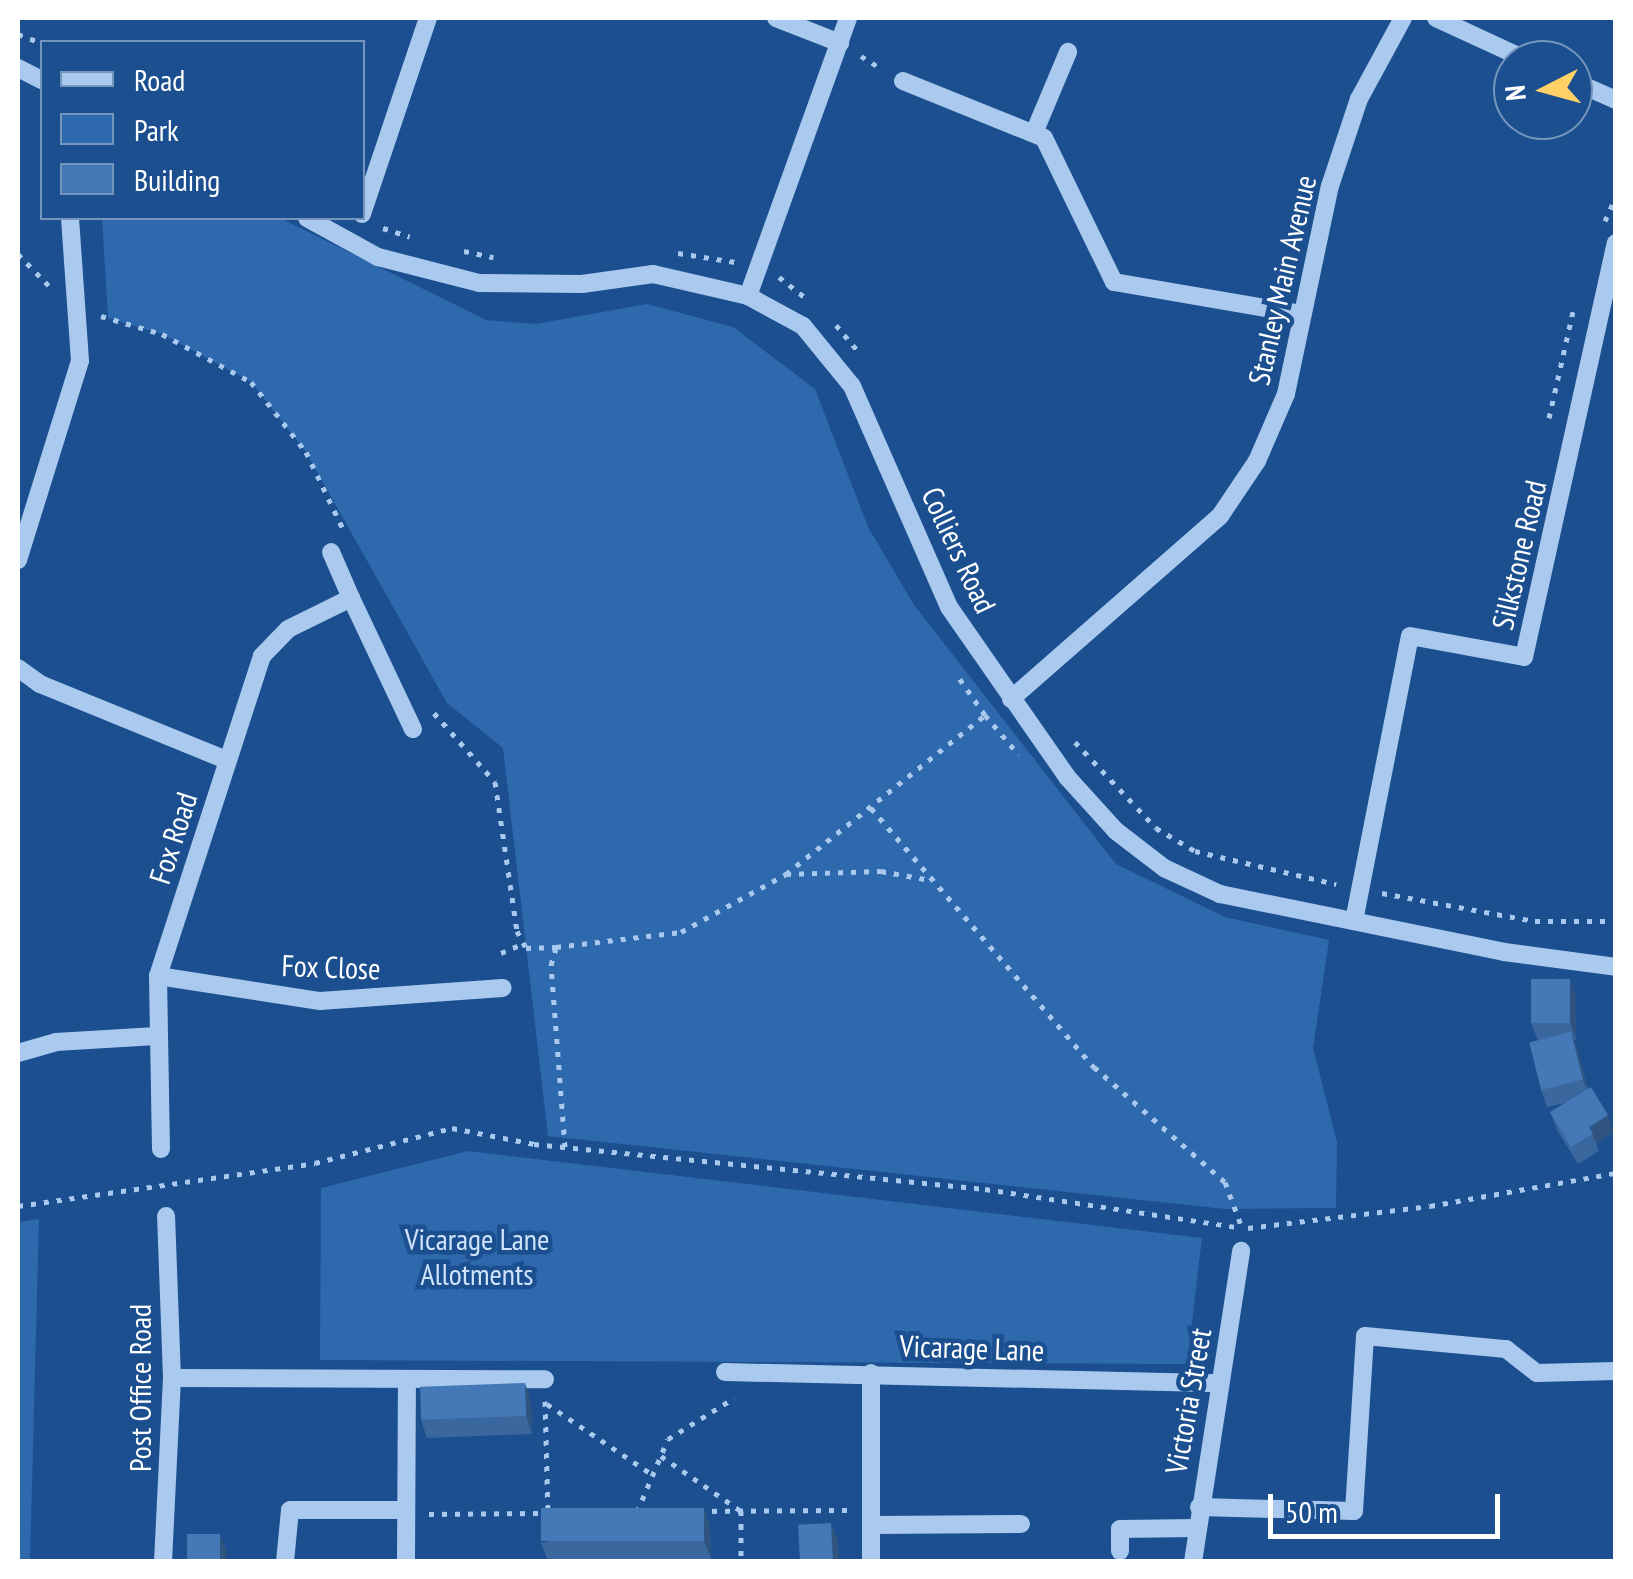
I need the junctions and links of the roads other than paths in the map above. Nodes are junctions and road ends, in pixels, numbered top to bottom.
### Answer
1 (428, 18) edge
2 (776, 18) edge
3 (848, 18) edge
4 (1403, 18) edge
5 (1436, 18) edge
6 (1472, 24) edge
7 (1496, 40) edge
8 (840, 43) junction
9 (1068, 52) dead end
10 (902, 81) dead end
11 (1593, 90) edge
12 (1616, 100) edge
13 (1034, 133) junction
14 (365, 207) edge
15 (70, 220) edge
16 (311, 220) edge
17 (360, 220) edge
18 (352, 242) junction
19 (1616, 243) edge
20 (748, 296) junction
21 (1302, 314) junction
22 (330, 552) dead end
23 (18, 560) edge
24 (351, 598) junction
25 (18, 668) edge
26 (1010, 699) junction
27 (412, 730) dead end
28 (226, 760) junction
29 (1354, 921) junction
30 (1616, 967) edge
31 (158, 976) junction
32 (503, 988) dead end
33 (156, 1036) junction
34 (18, 1054) edge
35 (161, 1148) road end
36 (166, 1216) road end
37 (1242, 1251) dead end
38 (1616, 1370) edge
39 (726, 1372) dead end
40 (871, 1373) junction
41 (172, 1378) junction
42 (406, 1379) junction
43 (544, 1379) road end
44 (1218, 1383) junction
45 (1199, 1507) junction
46 (406, 1512) junction
47 (871, 1517) junction
48 (1021, 1524) dead end
49 (1196, 1528) junction
50 (1120, 1551) dead end
51 (164, 1562) edge
52 (286, 1562) edge
53 (406, 1562) edge
54 (872, 1562) edge
55 (1193, 1562) edge

1 - 14 street
2 - 8 street
3 - 8 street
4 - 21 street, Stanley Main Avenue
5 - 6 street
6 - 7 street
8 - 20 street
9 - 13 street
10 - 13 street
11 - 12 street
13 - 21 street
15 - 23 street
16 - 18 street, Colliers Road
17 - 18 street
18 - 20 street, Colliers Road
19 - 29 street, Silkstone Road
20 - 26 street, Colliers Road
21 - 26 street, Stanley Main Avenue
22 - 24 street
24 - 27 street
24 - 28 street, Fox Road
25 - 28 street
26 - 29 street, Colliers Road
28 - 31 street, Fox Road
29 - 30 street, Colliers Road
31 - 32 street, Fox Close
31 - 33 street, Fox Road
33 - 34 street
33 - 35 street, Fox Road
36 - 41 street, Post Office Road
37 - 44 street, Victoria Street
38 - 45 street
39 - 40 street, Vicarage Lane
40 - 44 street, Vicarage Lane
40 - 47 street
41 - 42 street
41 - 51 street, Post Office Road
42 - 43 street
42 - 46 street
44 - 45 street, Victoria Street
45 - 49 street, Victoria Street
46 - 52 street
46 - 53 street
47 - 48 street
47 - 54 street
49 - 50 street
49 - 55 street, Victoria Street

